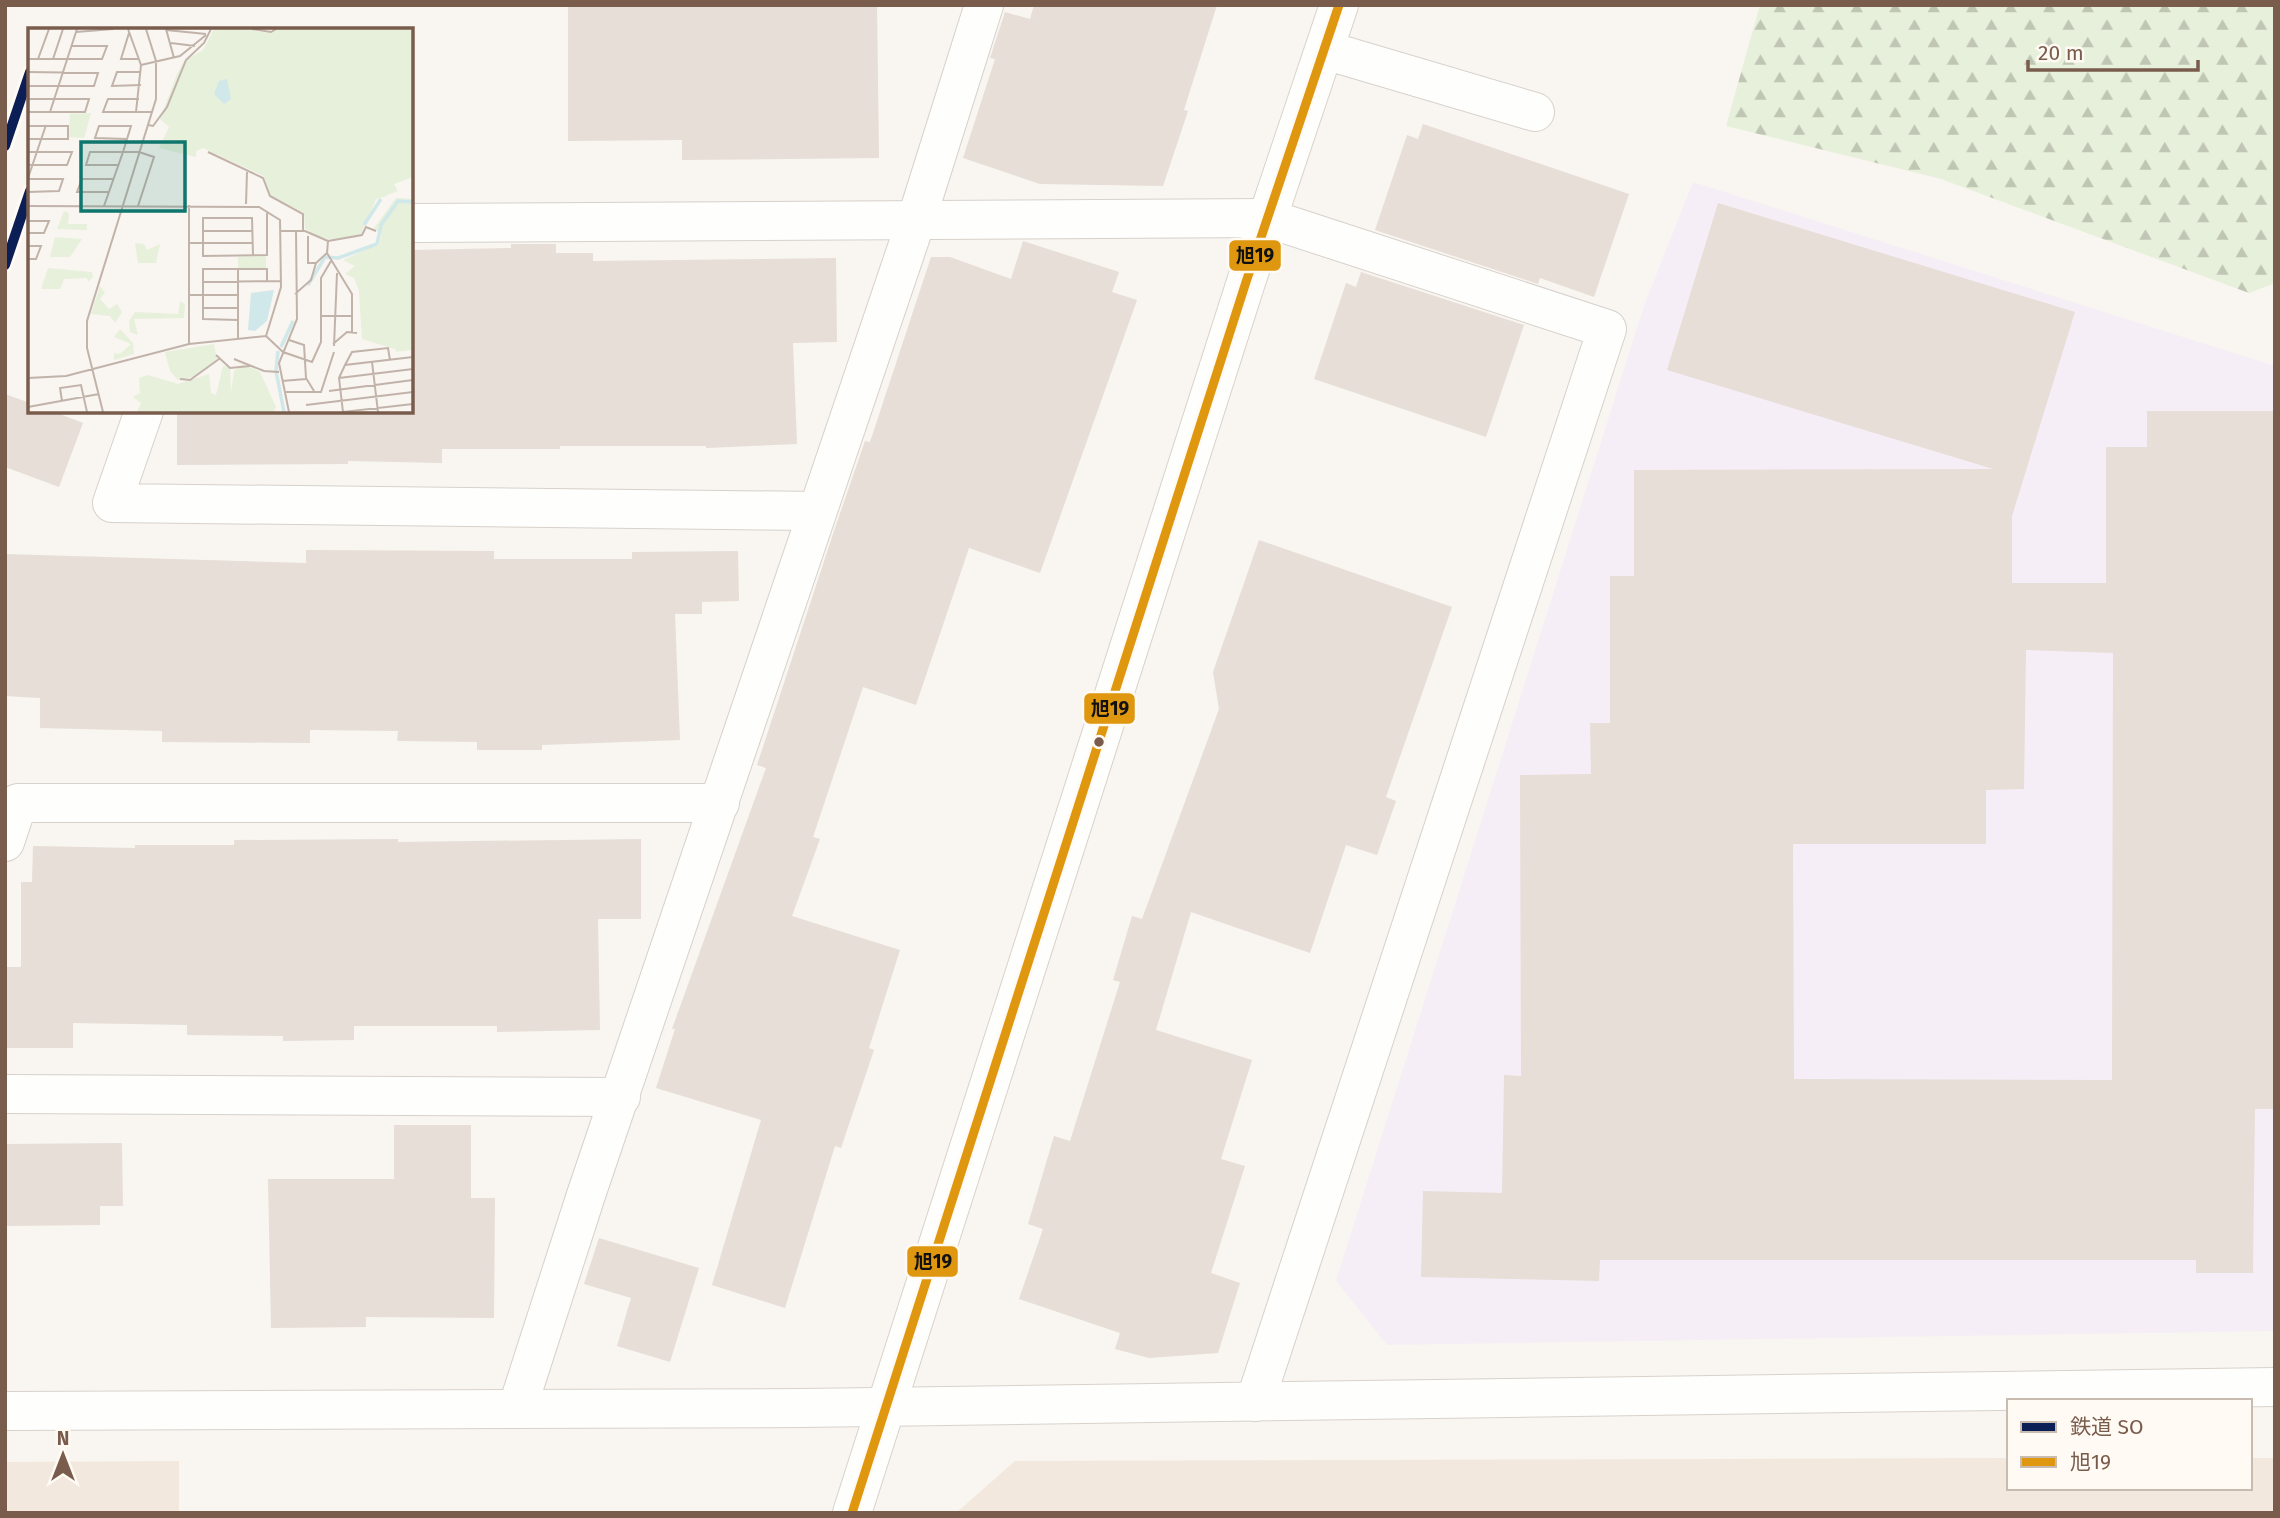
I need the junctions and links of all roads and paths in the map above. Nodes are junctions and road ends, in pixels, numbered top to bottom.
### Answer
1 (984, 5) edge
2 (1339, 5) edge
3 (1325, 50) junction
4 (1535, 112) dead end
5 (1267, 218) junction
6 (916, 221) junction
7 (413, 223) edge
8 (143, 413) edge
9 (817, 511) junction
10 (720, 803) junction
11 (5, 842) edge
12 (5, 1094) edge
13 (621, 1097) junction
14 (2275, 1387) edge
15 (1255, 1402) junction
16 (887, 1407) junction
17 (517, 1409) junction
18 (5, 1410) edge
19 (852, 1513) edge

1 - 6 street
2 - 3 street
3 - 4 street
3 - 5 street
5 - 6 street
5 - 15 street
5 - 16 street
6 - 7 street
6 - 9 street
8 - 9 street
9 - 10 street
10 - 11 street
10 - 13 street
12 - 13 street
13 - 17 street
14 - 15 street
15 - 16 street
16 - 17 street
16 - 19 street
17 - 18 street

